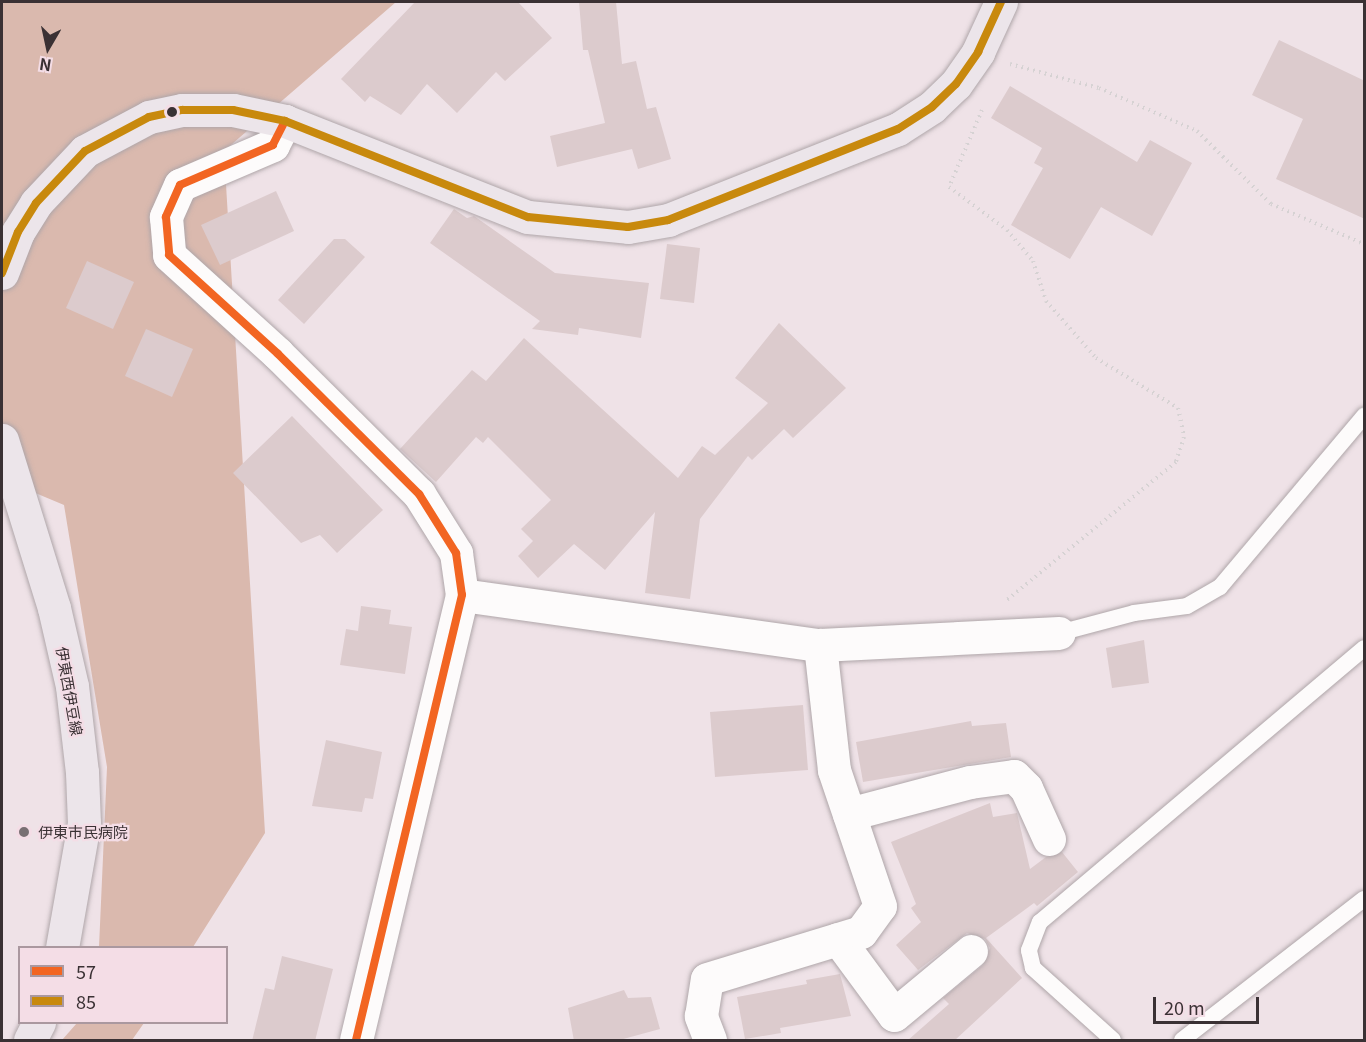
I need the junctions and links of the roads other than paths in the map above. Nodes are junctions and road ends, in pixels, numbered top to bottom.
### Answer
1 (1001, 2) edge
2 (285, 121) junction
3 (2, 273) edge
4 (1365, 416) edge
5 (2, 440) edge
6 (462, 595) junction
7 (1059, 633) joint
8 (820, 645) junction
9 (1365, 648) edge
10 (849, 814) junction
11 (1049, 839) dead end
12 (1365, 899) edge
13 (838, 939) junction
14 (62, 946) edge
15 (971, 951) dead end
16 (38, 1024) edge
17 (30, 1041) edge
18 (356, 1041) edge
19 (710, 1041) edge
20 (1113, 1041) edge
21 (1182, 1041) edge

1 - 2 main road
2 - 3 main road
2 - 6 street
4 - 7 lane
5 - 14 main road, 伊東西伊豆線
6 - 8 street
6 - 18 street
7 - 8 street
8 - 10 street
9 - 20 lane
10 - 11 street
10 - 13 street
12 - 21 lane
13 - 15 street
13 - 19 street
16 - 17 main road

